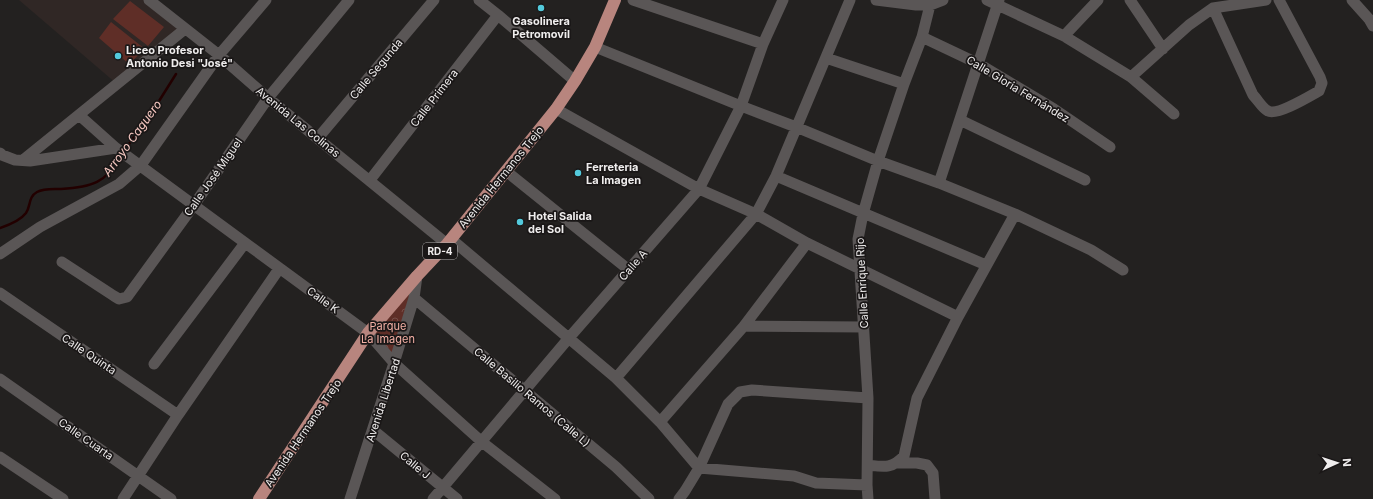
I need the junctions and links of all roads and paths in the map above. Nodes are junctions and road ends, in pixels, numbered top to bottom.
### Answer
1 (149, 0) edge
2 (266, 0) edge
3 (348, 0) edge
4 (434, 0) edge
5 (614, 0) edge
6 (633, 0) edge
7 (783, 0) edge
8 (850, 0) edge
9 (876, 0) edge
10 (943, 0) edge
11 (987, 0) edge
12 (1098, 0) edge
13 (1130, 0) edge
14 (1266, 0) edge
15 (1279, 0) edge
16 (1352, 0) edge
17 (482, 1) edge
18 (998, 3) edge
19 (930, 5) junction
20 (1213, 8) junction
21 (498, 15) junction
22 (1373, 26) edge
23 (185, 29) junction
24 (1064, 36) junction
25 (922, 37) junction
26 (764, 44) junction
27 (595, 46) junction
28 (1163, 49) junction
29 (219, 56) junction
30 (826, 58) junction
31 (979, 64) junction
32 (1131, 77) junction
33 (575, 81) junction
34 (904, 84) junction
35 (268, 98) junction
36 (741, 106) junction
37 (556, 109) junction
38 (1174, 114) dead end
39 (79, 115) junction
40 (960, 120) junction
41 (796, 126) junction
42 (318, 138) junction
43 (1110, 147) dead end
44 (122, 151) junction
45 (0, 153) edge
46 (23, 160) junction
47 (878, 161) junction
48 (141, 165) junction
49 (506, 171) junction
50 (776, 176) junction
51 (370, 180) junction
52 (1085, 180) dead end
53 (939, 183) junction
54 (699, 189) junction
55 (194, 205) junction
56 (756, 214) junction
57 (863, 214) junction
58 (1015, 214) junction
59 (449, 242) junction
60 (245, 243) junction
61 (807, 243) junction
62 (0, 254) edge
63 (62, 262) dead end
64 (986, 265) junction
65 (280, 269) junction
66 (860, 269) junction
67 (629, 270) junction
68 (1123, 270) dead end
69 (418, 276) junction
70 (0, 293) edge
71 (414, 298) junction
72 (958, 317) junction
73 (744, 326) junction
74 (864, 327) junction
75 (368, 333) junction
76 (568, 339) junction
77 (394, 363) junction
78 (154, 364) dead end
79 (616, 378) junction
80 (0, 379) edge
81 (525, 391) junction
82 (868, 398) junction
83 (178, 415) junction
84 (660, 422) junction
85 (373, 430) junction
86 (482, 442) junction
87 (0, 457) edge
88 (898, 463) junction
89 (868, 465) junction
90 (699, 468) junction
91 (139, 475) junction
92 (867, 485) junction
93 (442, 488) junction
94 (352, 498) edge
95 (63, 499) edge
96 (123, 499) edge
97 (171, 499) edge
98 (259, 499) edge
99 (433, 499) edge
100 (457, 499) edge
101 (555, 499) edge
102 (649, 499) edge
103 (679, 499) edge
104 (868, 499) edge
105 (935, 499) edge

1 - 23 street, Avenida Las Colinas
2 - 29 street
3 - 35 street, Calle José Miguel
4 - 42 street, Calle Segunda
5 - 27 main road, Avenida Hermanos Trejo / RD-4
6 - 26 street
7 - 26 street, Calle A
8 - 30 street
9 - 19 street
10 - 19 street
11 - 18 street
12 - 24 street
13 - 28 street
14 - 20 street
15 - 20 street
16 - 22 street
17 - 21 street
18 - 24 street
18 - 31 street
19 - 25 street, Calle Enrique Rijo
20 - 28 street
21 - 33 street
21 - 51 street, Calle Primera
23 - 29 street, Avenida Las Colinas
23 - 39 street
24 - 32 street
25 - 31 street, Calle Gloria Fernández
25 - 34 street, Calle Enrique Rijo
26 - 36 street, Calle A
27 - 33 main road, Avenida Hermanos Trejo / RD-4
27 - 36 street
28 - 32 street
29 - 35 street, Avenida Las Colinas
29 - 48 street
30 - 34 street
30 - 41 street
31 - 40 street
31 - 43 street, Calle Gloria Fernández
32 - 38 street
33 - 37 main road, Avenida Hermanos Trejo / RD-4
34 - 47 street, Calle Enrique Rijo
35 - 42 street, Avenida Las Colinas
35 - 55 street, Calle José Miguel
36 - 41 street
36 - 54 street, Calle A
37 - 49 main road, Avenida Hermanos Trejo / RD-4
37 - 54 street
39 - 44 street, Calle K
39 - 46 street
40 - 52 street
40 - 53 street
41 - 47 street
41 - 50 street
42 - 51 street, Avenida Las Colinas
44 - 46 street
44 - 48 street, Calle K
45 - 46 street
47 - 53 street
47 - 57 street, Calle Enrique Rijo
48 - 55 street, Calle K
48 - 62 street
49 - 59 main road, Avenida Hermanos Trejo / RD-4
49 - 67 street
50 - 56 street
50 - 57 street
51 - 59 street, Avenida Las Colinas
53 - 58 street
54 - 56 street
54 - 67 street, Calle A
55 - 60 street, Calle K
55 - 63 street, Calle José Miguel
56 - 61 street
56 - 79 street
57 - 64 street
57 - 66 street, Calle Enrique Rijo
58 - 64 street
58 - 68 street
59 - 69 main road, Avenida Hermanos Trejo / RD-4
59 - 76 street, Avenida Las Colinas
60 - 65 street, Calle K
60 - 78 street
61 - 66 street
61 - 73 street
64 - 72 street
65 - 75 street, Calle K
65 - 83 street
66 - 72 street
66 - 74 street, Calle Enrique Rijo
67 - 76 street, Calle A
69 - 71 street, Avenida Libertad
69 - 75 main road, Avenida Hermanos Trejo / RD-4
70 - 83 street, Calle Quinta
71 - 77 street, Avenida Libertad
71 - 81 street, Calle Basilio Ramos (Calle L)
72 - 88 street
73 - 74 street
73 - 84 street
74 - 82 street, Calle Enrique Rijo
75 - 77 street, Calle K
75 - 98 main road, Avenida Hermanos Trejo / RD-4
76 - 79 street, Avenida Las Colinas
76 - 81 street, Calle A
77 - 85 street, Avenida Libertad
77 - 86 street, Calle K
79 - 84 street, Avenida Las Colinas
80 - 91 street, Calle Cuarta
81 - 86 street, Calle A
81 - 102 street, Calle Basilio Ramos (Calle L)
82 - 89 street, Calle Enrique Rijo
82 - 90 street
83 - 91 street
84 - 90 street, Avenida Las Colinas
85 - 93 street, Calle J
85 - 94 street, Avenida Libertad
86 - 93 street, Calle A
86 - 101 street, Calle K
87 - 95 street
88 - 89 street
88 - 105 street
89 - 92 street, Calle Enrique Rijo
90 - 92 street
90 - 103 street
91 - 96 street
91 - 97 street, Calle Cuarta
92 - 104 street, Calle Enrique Rijo
93 - 99 street, Calle A
93 - 100 street, Calle J

